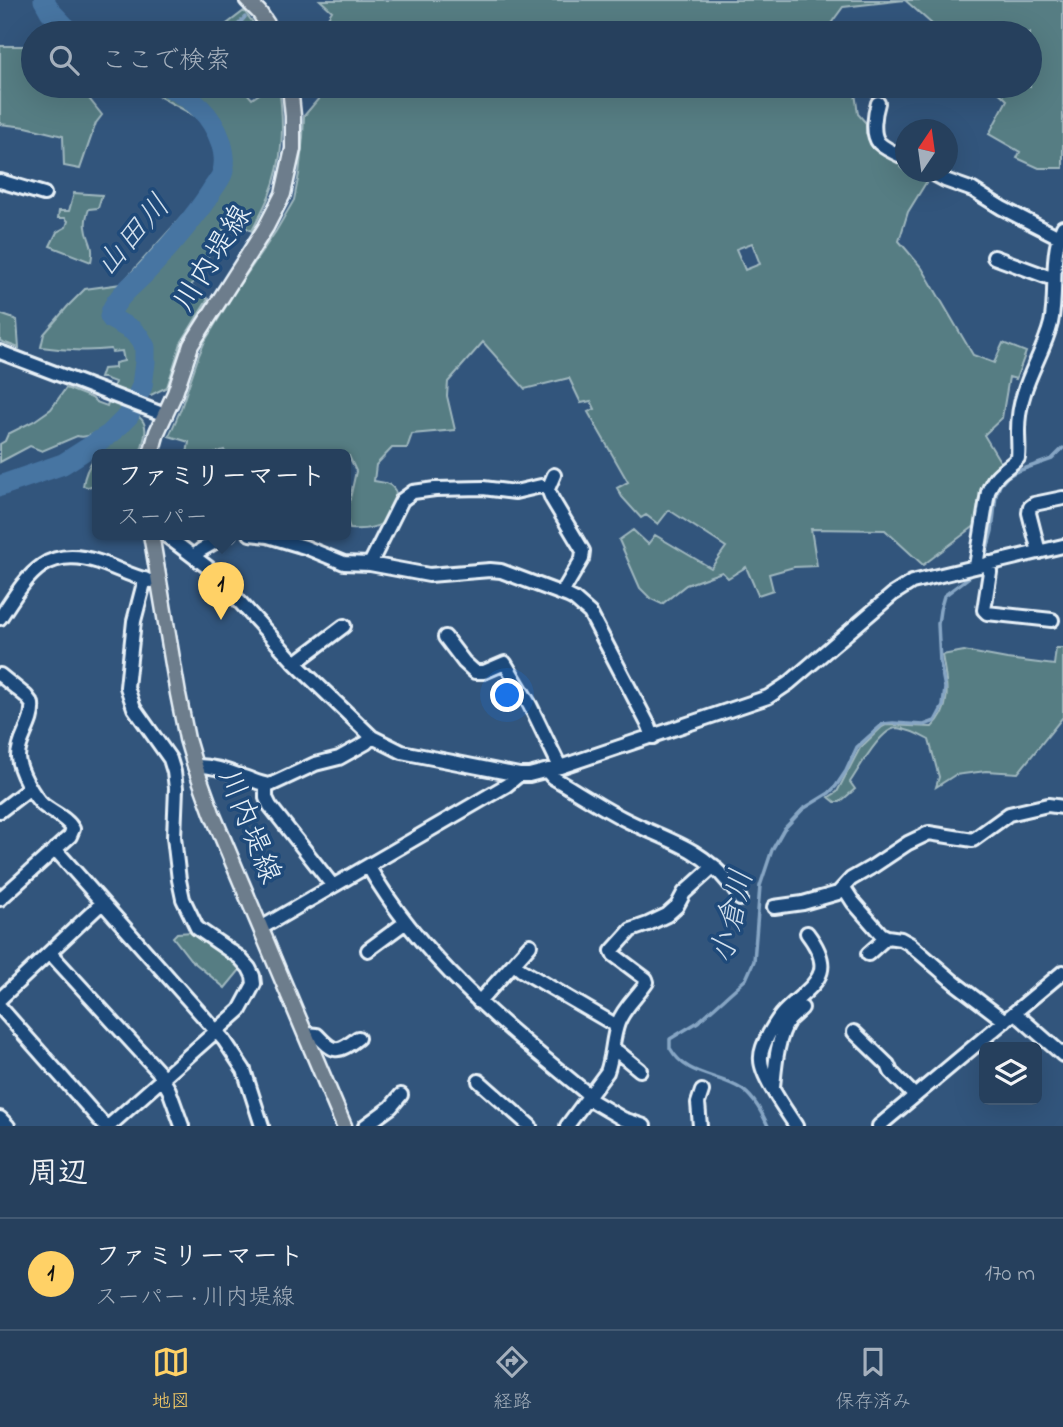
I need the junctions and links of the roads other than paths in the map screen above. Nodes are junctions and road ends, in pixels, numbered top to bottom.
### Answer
1 (250, 1) edge
2 (264, 21) edge
3 (291, 98) edge
4 (878, 103) dead end
5 (895, 153) edge
6 (0, 181) edge
7 (951, 182) edge
8 (44, 194) dead end
9 (1061, 232) edge
10 (994, 257) dead end
11 (1054, 277) junction
12 (0, 352) edge
13 (165, 415) junction
14 (153, 449) edge
15 (554, 475) dead end
16 (548, 489) junction
17 (1063, 498) edge
18 (151, 540) edge
19 (172, 540) edge
20 (218, 540) edge
21 (281, 540) edge
22 (1063, 546) edge
23 (1039, 552) junction
24 (194, 556) junction
25 (989, 563) junction
26 (370, 564) junction
27 (976, 566) junction
28 (152, 580) junction
29 (562, 593) junction
30 (0, 618) edge
31 (1052, 620) dead end
32 (344, 625) dead end
33 (445, 637) dead end
34 (295, 663) junction
35 (0, 675) edge
36 (372, 737) junction
37 (653, 737) junction
38 (170, 759) junction
39 (194, 762) junction
40 (560, 767) junction
41 (547, 771) junction
42 (519, 775) junction
43 (266, 785) junction
44 (30, 788) junction
45 (1063, 807) edge
46 (0, 811) edge
47 (55, 849) junction
48 (368, 866) junction
49 (714, 866) junction
50 (333, 886) junction
51 (844, 888) junction
52 (0, 899) edge
53 (740, 899) dead end
54 (102, 903) junction
55 (774, 907) dead end
56 (405, 922) junction
57 (261, 928) junction
58 (807, 933) dead end
59 (887, 937) junction
60 (530, 945) dead end
61 (368, 950) dead end
62 (50, 953) junction
63 (868, 954) dead end
64 (514, 964) junction
65 (1063, 972) edge
66 (0, 999) edge
67 (479, 1002) junction
68 (0, 1007) edge
69 (802, 1008) dead end
70 (1010, 1017) junction
71 (617, 1026) junction
72 (217, 1031) junction
73 (853, 1032) dead end
74 (306, 1034) junction
75 (358, 1038) dead end
76 (612, 1052) junction
77 (1063, 1055) edge
78 (640, 1070) dead end
79 (164, 1079) junction
80 (480, 1082) dead end
81 (772, 1087) junction
82 (702, 1091) dead end
83 (401, 1095) dead end
84 (915, 1096) junction
85 (588, 1097) junction
86 (0, 1118) edge
87 (8, 1126) edge
88 (107, 1126) edge
89 (181, 1126) edge
90 (262, 1126) edge
91 (344, 1126) edge
92 (365, 1126) edge
93 (530, 1126) edge
94 (567, 1126) edge
95 (644, 1126) edge
96 (700, 1126) edge
97 (796, 1126) edge
98 (879, 1126) edge

1 - 2 main road
3 - 13 main road, 川内堤線
4 - 5 street
6 - 8 street
7 - 9 street
9 - 11 street
10 - 11 street
11 - 27 street
12 - 13 street
13 - 14 main road, 川内堤線
15 - 16 street
16 - 26 street
16 - 29 street
17 - 23 street
18 - 28 main road, 川内堤線
19 - 24 street
20 - 24 street
21 - 26 street
22 - 23 street
23 - 25 street
24 - 34 street
25 - 27 street
25 - 31 street
26 - 29 street
27 - 37 street
28 - 30 street
28 - 38 street
28 - 39 main road, 川内堤線
29 - 37 street
32 - 34 street
33 - 40 street
34 - 36 street
35 - 44 street
36 - 42 street
36 - 43 street
37 - 40 street
38 - 39 street
38 - 72 street
39 - 43 street
39 - 57 main road, 川内堤線
40 - 41 street
41 - 42 street
41 - 49 street
42 - 48 street
43 - 50 street
44 - 46 street
44 - 47 street
45 - 51 street
47 - 52 street
47 - 54 street
48 - 50 street
48 - 56 street
49 - 53 street
49 - 71 street
50 - 57 street
51 - 55 street
51 - 59 street
54 - 62 street
54 - 72 street
56 - 61 street
56 - 67 street
57 - 74 main road, 川内堤線
58 - 81 street
59 - 63 street
59 - 70 street
60 - 64 street
62 - 66 street
62 - 79 street
64 - 67 street
64 - 71 street
65 - 70 street
67 - 85 street
68 - 88 street
69 - 81 street
70 - 77 street
70 - 84 street
71 - 76 street
72 - 79 street
72 - 90 street
73 - 84 street
74 - 75 street
74 - 91 main road, 川内堤線
76 - 78 street
76 - 85 street
79 - 88 street
79 - 89 street
80 - 93 street
81 - 97 street
82 - 96 street
83 - 92 street
84 - 98 street
85 - 94 street
85 - 95 street
86 - 87 street

